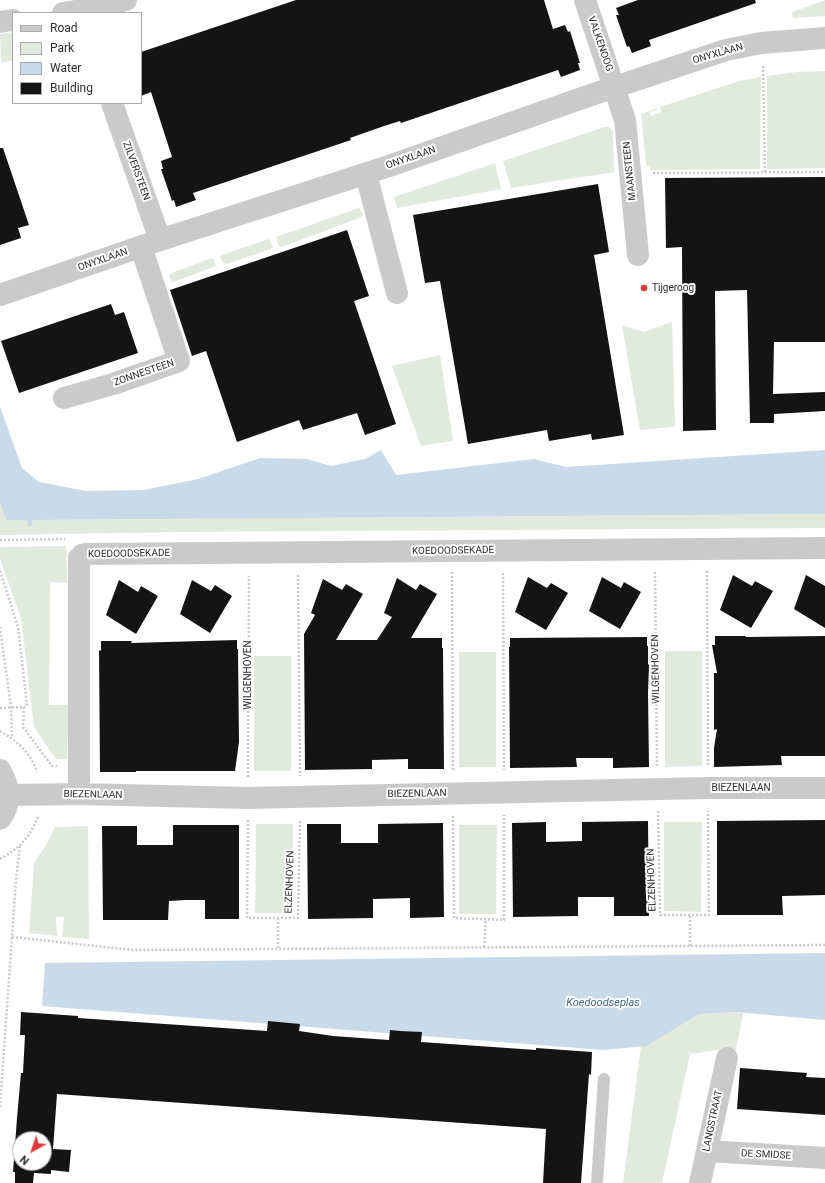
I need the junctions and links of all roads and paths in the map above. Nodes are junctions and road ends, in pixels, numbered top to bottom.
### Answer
1 (126, 0) edge
2 (585, 0) edge
3 (76, 12) edge
4 (12, 20) edge
5 (0, 22) edge
6 (825, 38) edge
7 (761, 42) junction
8 (615, 88) junction
9 (112, 104) edge
10 (825, 172) edge
11 (630, 173) junction
12 (366, 174) junction
13 (765, 174) junction
14 (151, 243) junction
15 (638, 255) dead end
16 (398, 293) dead end
17 (0, 295) edge
18 (64, 398) dead end
19 (825, 548) edge
20 (655, 549) junction
21 (707, 549) junction
22 (503, 550) junction
23 (452, 551) junction
24 (249, 552) junction
25 (298, 552) junction
26 (0, 571) edge
27 (0, 627) edge
28 (11, 707) junction
29 (24, 707) junction
30 (0, 708) edge
31 (0, 731) edge
32 (79, 763) junction
33 (0, 770) edge
34 (708, 788) junction
35 (825, 788) edge
36 (657, 789) junction
37 (504, 792) junction
38 (453, 793) junction
39 (79, 794) junction
40 (9, 795) junction
41 (300, 797) junction
42 (248, 798) junction
43 (0, 819) edge
44 (20, 846) dead end
45 (690, 915) junction
46 (278, 918) junction
47 (486, 919) junction
48 (12, 937) junction
49 (825, 945) edge
50 (690, 946) junction
51 (484, 947) junction
52 (278, 948) junction
53 (727, 1058) dead end
54 (604, 1079) dead end
55 (0, 1108) edge
56 (707, 1151) junction
57 (825, 1158) edge
58 (597, 1183) edge
59 (700, 1183) edge

1 - 3 street
2 - 8 street, VALKENOOG
4 - 5 street
6 - 7 street, ONYXLAAN
7 - 8 street, ONYXLAAN
7 - 13 path
8 - 11 street, MAANSTEEN
8 - 12 street, ONYXLAAN
9 - 14 street, ZILVERSTEEN
10 - 13 path
11 - 13 path
11 - 15 street, MAANSTEEN
12 - 14 street, ONYXLAAN
12 - 16 street
14 - 17 street, ONYXLAAN
14 - 18 street, ZONNESTEEN
19 - 21 street, KOEDOODSEKADE
20 - 21 street, KOEDOODSEKADE
20 - 22 street, KOEDOODSEKADE
20 - 36 path, WILGENHOVEN
21 - 34 path
22 - 23 street, KOEDOODSEKADE
22 - 37 path
23 - 25 street, KOEDOODSEKADE
23 - 38 path
24 - 25 street, KOEDOODSEKADE
24 - 32 street, KOEDOODSEKADE
24 - 42 path, WILGENHOVEN
25 - 41 path
26 - 29 path
27 - 28 path
28 - 29 path
28 - 30 path
28 - 31 path
29 - 32 path
32 - 39 street
33 - 40 street
34 - 35 street, BIEZENLAAN
34 - 36 street, BIEZENLAAN
34 - 45 path, ELZENHOVEN
36 - 37 street, BIEZENLAAN
36 - 45 path, ELZENHOVEN
37 - 38 street, BIEZENLAAN
37 - 47 path
38 - 41 street, BIEZENLAAN
38 - 47 path
39 - 40 street, BIEZENLAAN
39 - 42 street, BIEZENLAAN
40 - 43 street
41 - 42 street, BIEZENLAAN
41 - 46 path, ELZENHOVEN
42 - 46 path, ELZENHOVEN
44 - 48 path
45 - 50 path
46 - 52 path
47 - 51 path
48 - 52 path
48 - 55 path
49 - 50 path
50 - 51 path
51 - 52 path
53 - 56 street, LANGSTRAAT
54 - 58 lane
56 - 57 street, DE SMIDSE
56 - 59 street, LANGSTRAAT

